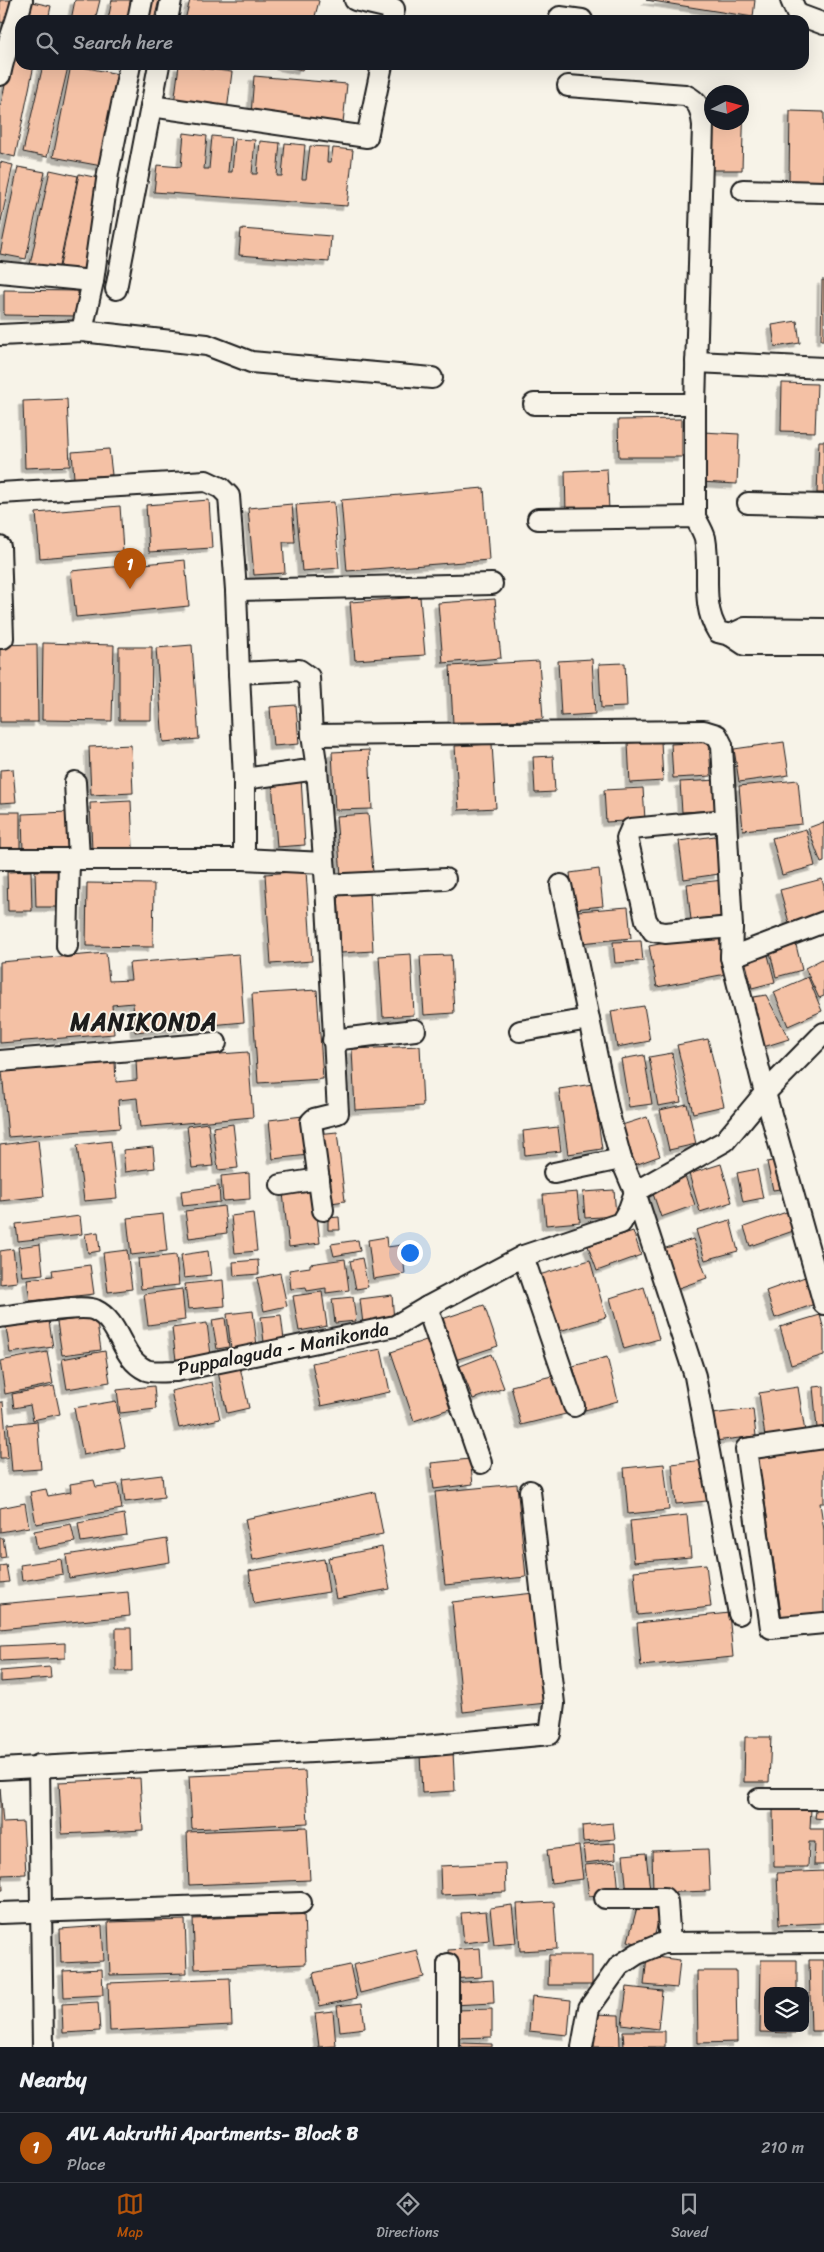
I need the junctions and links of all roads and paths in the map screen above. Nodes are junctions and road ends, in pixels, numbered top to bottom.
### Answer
1 (22, 0) edge
2 (142, 0) edge
3 (171, 0) edge
4 (355, 0) edge
5 (19, 15) edge
6 (139, 15) edge
7 (169, 15) edge
8 (393, 15) edge
9 (809, 18) edge
10 (824, 24) edge
11 (15, 28) edge
12 (129, 70) edge
13 (158, 70) edge
14 (381, 70) edge
15 (0, 75) edge
16 (568, 86) dead end
17 (151, 106) junction
18 (743, 190) dead end
19 (824, 192) edge
20 (0, 272) edge
21 (94, 281) junction
22 (116, 289) dead end
23 (82, 331) junction
24 (0, 335) edge
25 (696, 362) junction
26 (824, 368) edge
27 (432, 378) dead end
28 (534, 404) dead end
29 (695, 404) junction
30 (0, 493) edge
31 (748, 503) dead end
32 (824, 505) edge
33 (695, 517) junction
34 (538, 519) dead end
35 (0, 547) edge
36 (492, 584) dead end
37 (236, 590) junction
38 (824, 628) edge
39 (782, 637) junction
40 (0, 638) edge
41 (824, 645) edge
42 (239, 673) junction
43 (312, 735) junction
44 (317, 769) junction
45 (244, 780) junction
46 (75, 782) dead end
47 (726, 820) junction
48 (0, 859) edge
49 (74, 859) junction
50 (244, 859) junction
51 (324, 863) junction
52 (445, 878) dead end
53 (326, 885) junction
54 (561, 886) dead end
55 (824, 922) edge
56 (732, 927) junction
57 (67, 946) dead end
58 (731, 957) junction
59 (589, 1019) junction
60 (415, 1030) dead end
61 (520, 1031) dead end
62 (824, 1033) edge
63 (333, 1040) junction
64 (216, 1043) dead end
65 (0, 1061) edge
66 (765, 1093) junction
67 (621, 1159) junction
68 (554, 1173) dead end
69 (319, 1179) junction
70 (280, 1184) dead end
71 (635, 1192) junction
72 (323, 1210) dead end
73 (523, 1256) junction
74 (824, 1304) edge
75 (427, 1307) junction
76 (0, 1317) edge
77 (574, 1406) dead end
78 (824, 1438) edge
79 (481, 1463) dead end
80 (530, 1491) dead end
81 (739, 1614) dead end
82 (824, 1623) edge
83 (39, 1765) junction
84 (0, 1769) edge
85 (759, 1798) dead end
86 (824, 1799) edge
87 (605, 1898) dead end
88 (301, 1903) dead end
89 (0, 1913) edge
90 (42, 1914) junction
91 (824, 1942) edge
92 (670, 1943) junction
93 (448, 1964) dead end
94 (43, 2047) edge
95 (448, 2047) edge
96 (582, 2047) edge

1 - 5 street
2 - 6 street
3 - 7 street
4 - 8 street
9 - 10 street
11 - 15 street
12 - 21 street
13 - 17 street
14 - 17 street
16 - 25 street
17 - 22 street
18 - 19 street
20 - 21 street
21 - 23 street
23 - 24 street
23 - 27 street
25 - 26 street
25 - 29 street
28 - 29 street
29 - 33 street
30 - 37 street
31 - 32 street
33 - 34 street
33 - 39 street
35 - 40 street
36 - 37 street
37 - 42 street
38 - 39 street
39 - 41 street
42 - 43 street
42 - 45 street
43 - 44 street
43 - 47 street
44 - 45 street
44 - 51 street
45 - 50 street
46 - 49 street
47 - 56 street
47 - 56 street
48 - 49 street
49 - 50 street
49 - 57 street
50 - 51 street
51 - 53 street
52 - 53 street
53 - 63 street
54 - 59 street
55 - 58 street
56 - 58 street
58 - 66 street
59 - 61 street
59 - 67 street
60 - 63 street
62 - 66 street
63 - 69 street
64 - 65 street
66 - 71 street
66 - 74 street
67 - 68 street
67 - 71 street
69 - 70 street
69 - 72 street
71 - 73 street, Puppalaguda - Manikonda
71 - 81 street
73 - 75 street, Puppalaguda - Manikonda
73 - 77 street
75 - 76 street, Puppalaguda - Manikonda
75 - 79 street
78 - 82 street
80 - 83 street
83 - 84 street
83 - 90 street
85 - 86 street
87 - 92 street
88 - 90 street
89 - 90 street
90 - 94 street
91 - 92 street
92 - 96 street
93 - 95 street

